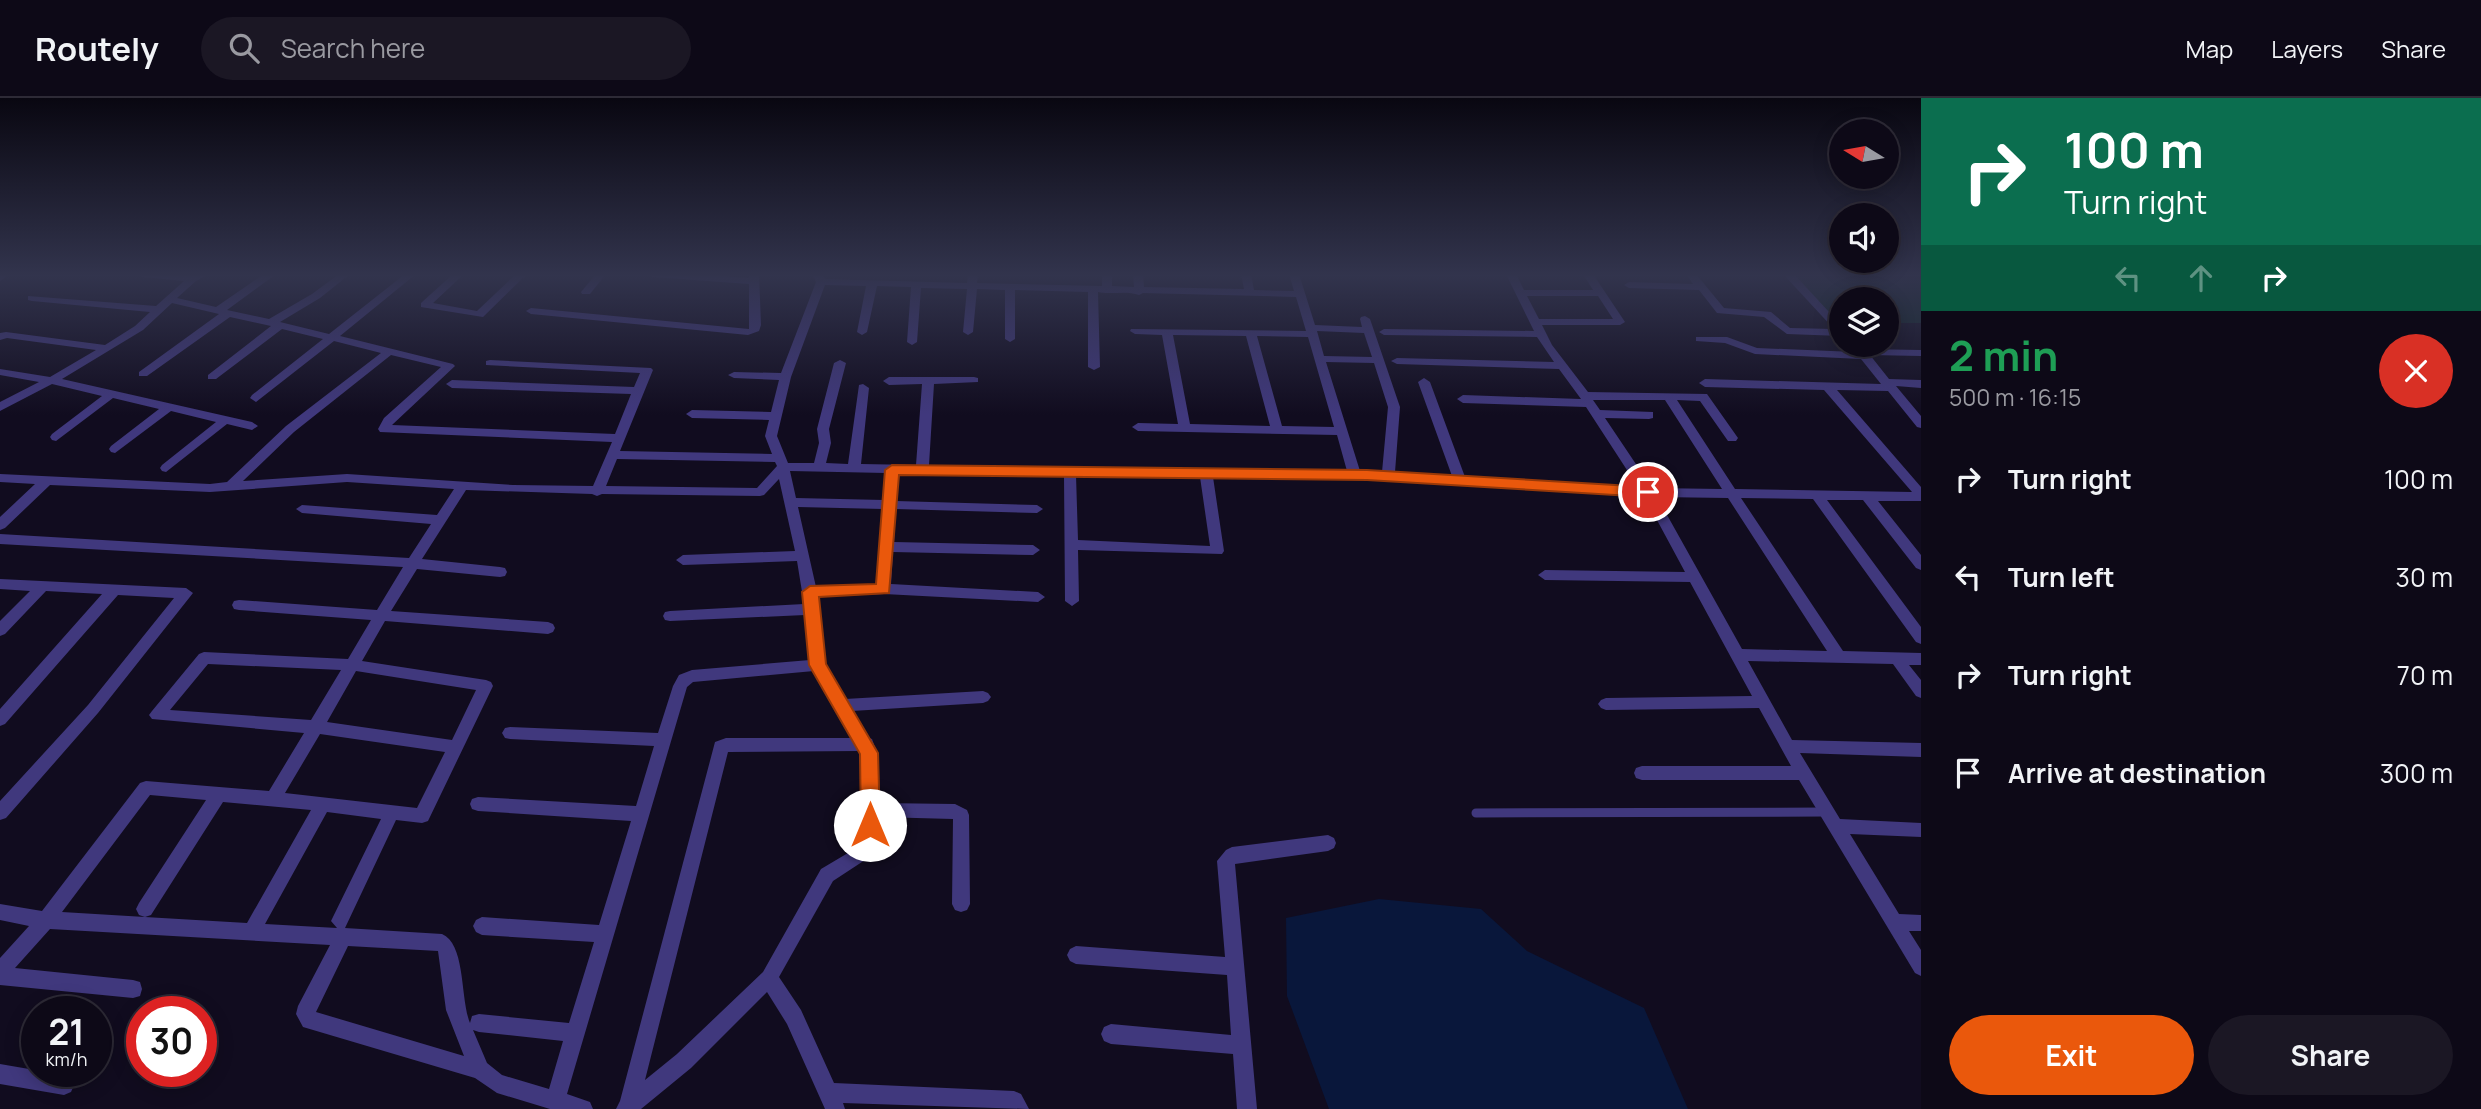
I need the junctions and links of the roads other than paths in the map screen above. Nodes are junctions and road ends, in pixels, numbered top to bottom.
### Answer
1 (147, 321) edge
2 (211, 321) edge
3 (263, 321) edge
4 (279, 321) edge
5 (353, 321) edge
6 (636, 321) edge
7 (757, 321) edge
8 (804, 321) edge
9 (864, 321) edge
10 (913, 321) edge
11 (969, 321) edge
12 (1010, 321) edge
13 (1093, 321) edge
14 (1308, 321) edge
15 (1619, 321) edge
16 (1775, 321) edge
17 (1534, 322) joint
18 (275, 324) junction
19 (1135, 331) dead end
20 (1167, 331) junction
21 (1311, 331) junction
22 (862, 332) dead end
23 (968, 332) dead end
24 (1384, 332) dead end
25 (1829, 332) edge
26 (1251, 333) junction
27 (1541, 334) junction
28 (0, 337) edge
29 (334, 337) junction
30 (1700, 339) dead end
31 (1010, 340) dead end
32 (912, 342) dead end
33 (106, 348) junction
34 (390, 351) junction
35 (1829, 351) edge
36 (1899, 352) edge
37 (1921, 353) edge
38 (1865, 357) edge
39 (1320, 359) junction
40 (1372, 360) dead end
41 (1397, 361) dead end
42 (490, 363) dead end
43 (840, 363) dead end
44 (1562, 366) junction
45 (1094, 367) dead end
46 (0, 372) edge
47 (143, 374) dead end
48 (734, 375) dead end
49 (212, 377) dead end
50 (785, 377) junction
51 (49, 380) junction
52 (974, 380) dead end
53 (889, 381) dead end
54 (928, 381) junction
55 (1424, 382) dead end
56 (1705, 383) dead end
57 (452, 384) dead end
58 (1921, 384) edge
59 (1887, 385) junction
60 (1828, 387) junction
61 (863, 388) dead end
62 (639, 391) junction
63 (111, 394) junction
64 (1668, 396) junction
65 (256, 398) dead end
66 (1463, 399) dead end
67 (1587, 399) junction
68 (1905, 405) junction
69 (1921, 405) edge
70 (0, 407) edge
71 (169, 407) junction
72 (692, 414) dead end
73 (1597, 414) junction
74 (1648, 415) dead end
75 (776, 416) junction
76 (225, 420) junction
77 (1921, 424) edge
78 (252, 426) dead end
79 (1138, 427) dead end
80 (1185, 428) junction
81 (1277, 429) junction
82 (1342, 431) junction
83 (56, 437) dead end
84 (617, 438) junction
85 (1732, 438) dead end
86 (115, 449) dead end
87 (611, 455) junction
88 (781, 463) junction
89 (166, 468) dead end
90 (819, 468) junction
91 (854, 469) junction
92 (892, 470) junction
93 (922, 470) junction
94 (1070, 473) junction
95 (1206, 474) junction
96 (1355, 475) junction
97 (1388, 477) junction
98 (0, 478) edge
99 (1460, 481) junction
100 (46, 482) junction
101 (463, 485) junction
102 (230, 487) junction
103 (597, 492) junction
104 (1648, 492) junction
105 (1733, 494) junction
106 (1817, 495) junction
107 (1867, 496) junction
108 (1921, 496) edge
109 (790, 502) junction
110 (890, 505) junction
111 (302, 509) dead end
112 (1037, 509) dead end
113 (439, 520) junction
114 (0, 525) edge
115 (0, 539) edge
116 (1071, 545) junction
117 (887, 547) junction
118 (1033, 551) dead end
119 (802, 556) junction
120 (683, 560) dead end
121 (411, 563) junction
122 (1921, 565) edge
123 (500, 572) dead end
124 (1545, 575) dead end
125 (1696, 577) junction
126 (0, 584) edge
127 (44, 585) junction
128 (116, 588) junction
129 (884, 589) junction
130 (810, 592) junction
131 (1038, 597) dead end
132 (1072, 601) dead end
133 (239, 605) dead end
134 (812, 608) junction
135 (383, 615) junction
136 (670, 615) dead end
137 (548, 628) dead end
138 (0, 630) edge
139 (1921, 638) edge
140 (1740, 655) junction
141 (1839, 658) junction
142 (1897, 659) junction
143 (1921, 659) edge
144 (354, 665) junction
145 (818, 665) junction
146 (1921, 692) edge
147 (983, 697) dead end
148 (1764, 702) junction
149 (1606, 704) dead end
150 (842, 705) junction
151 (0, 720) edge
152 (316, 727) junction
153 (510, 733) dead end
154 (664, 740) junction
155 (866, 744) junction
156 (1787, 746) junction
157 (456, 747) junction
158 (1921, 750) edge
159 (1642, 773) dead end
160 (1804, 774) junction
161 (219, 794) junction
162 (272, 799) junction
163 (323, 804) junction
164 (478, 804) dead end
165 (871, 810) junction
166 (392, 812) junction
167 (0, 813) edge
168 (1476, 813) dead end
169 (642, 814) junction
170 (1831, 819) junction
171 (1921, 830) edge
172 (1328, 843) dead end
173 (961, 905) dead end
174 (145, 909) dead end
175 (0, 912) edge
176 (46, 920) junction
177 (1894, 922) junction
178 (256, 923) dead end
179 (1921, 923) edge
180 (482, 926) dead end
181 (342, 929) junction
182 (605, 934) junction
183 (1076, 955) dead end
184 (1235, 967) junction
185 (1921, 967) edge
186 (0, 974) edge
187 (771, 981) junction
188 (133, 989) dead end
189 (479, 1023) dead end
190 (576, 1033) junction
191 (1111, 1034) dead end
192 (1241, 1045) junction
193 (480, 1070) junction
194 (0, 1074) edge
195 (21, 1078) edge
196 (555, 1101) junction
197 (831, 1101) edge
198 (628, 1108) edge
199 (583, 1109) edge
200 (1019, 1109) edge
201 (1247, 1109) edge

1 - 33 street
2 - 47 street
3 - 18 street
4 - 18 street
5 - 29 street
6 - 7 street
8 - 50 street
9 - 22 street
10 - 32 street
11 - 23 street
12 - 31 street
13 - 45 street
14 - 21 street
15 - 17 street
16 - 25 street
17 - 27 street
18 - 29 street
18 - 49 street
19 - 20 street
20 - 26 street
20 - 80 street
21 - 26 street
21 - 39 street
21 - 97 street
24 - 27 street
26 - 81 street
27 - 44 street
28 - 33 street
29 - 34 street
29 - 65 street
30 - 35 street
33 - 51 street
34 - 84 street
34 - 102 street
36 - 37 street
38 - 59 street
39 - 40 street
39 - 82 street
41 - 44 street
42 - 62 street
43 - 90 street
44 - 67 street
46 - 51 street
48 - 50 street
50 - 75 street
51 - 63 street
51 - 70 street
52 - 54 street
53 - 54 street
54 - 93 street
55 - 99 street
56 - 60 street
57 - 62 street
58 - 59 street
59 - 60 street
59 - 68 street
60 - 108 street
61 - 91 street
62 - 84 street
63 - 71 street
63 - 83 street
64 - 67 street
64 - 85 street
64 - 105 street
66 - 67 street
67 - 73 street
68 - 69 street
68 - 77 street
71 - 76 street
71 - 86 street
72 - 75 street
73 - 74 street
73 - 104 street
75 - 88 street
76 - 78 street
76 - 89 street
79 - 80 street
80 - 81 street
81 - 82 street
82 - 96 street
84 - 87 street
87 - 88 street
87 - 103 street
88 - 90 street
88 - 103 street
88 - 109 street
90 - 91 street
91 - 92 street
92 - 93 street
92 - 110 street
93 - 94 street
94 - 95 street
94 - 116 street
95 - 96 street
95 - 116 street
96 - 97 street
97 - 99 street
98 - 100 street
99 - 104 street
100 - 102 street
100 - 114 street
101 - 102 street
101 - 103 street
101 - 113 street
104 - 105 street
104 - 125 street
105 - 106 street
105 - 141 street
106 - 107 street
106 - 139 street
107 - 108 street
107 - 122 street
109 - 110 street
109 - 119 street
110 - 112 street
110 - 117 street
111 - 113 street
113 - 121 street
115 - 121 street
116 - 132 street
117 - 118 street
117 - 129 street
119 - 120 street
119 - 130 street
121 - 123 street
121 - 135 street
124 - 125 street
125 - 140 street
126 - 127 street
127 - 128 street
127 - 138 street
128 - 151 street
128 - 167 street
129 - 130 street
129 - 131 street
130 - 134 street
133 - 135 street
134 - 136 street
134 - 145 street
135 - 137 street
135 - 144 street
140 - 141 street
140 - 148 street
141 - 142 street
142 - 143 street
142 - 146 street
144 - 152 street
144 - 152 street
144 - 157 street
145 - 150 street
145 - 154 street
147 - 150 street
148 - 149 street
148 - 156 street
150 - 155 street
152 - 157 street
152 - 162 street
153 - 154 street
154 - 169 street
155 - 165 street
155 - 198 street
156 - 158 street
156 - 160 street
157 - 166 street
159 - 160 street
160 - 170 street
161 - 162 street
161 - 174 street
161 - 176 street
162 - 163 street
163 - 166 street
163 - 178 street
164 - 169 street
165 - 173 street
165 - 187 street
166 - 181 street
168 - 170 lane
169 - 182 street
170 - 171 street
170 - 177 street
172 - 184 street
175 - 176 street
176 - 181 street
176 - 186 street
177 - 179 street
177 - 185 street
180 - 182 street
181 - 193 street
181 - 193 street
182 - 190 street
183 - 184 street
184 - 192 street
186 - 188 street
187 - 197 street
187 - 198 street
189 - 190 street
190 - 196 street
191 - 192 street
192 - 201 street
193 - 196 street
194 - 195 street
196 - 199 street
197 - 200 street

